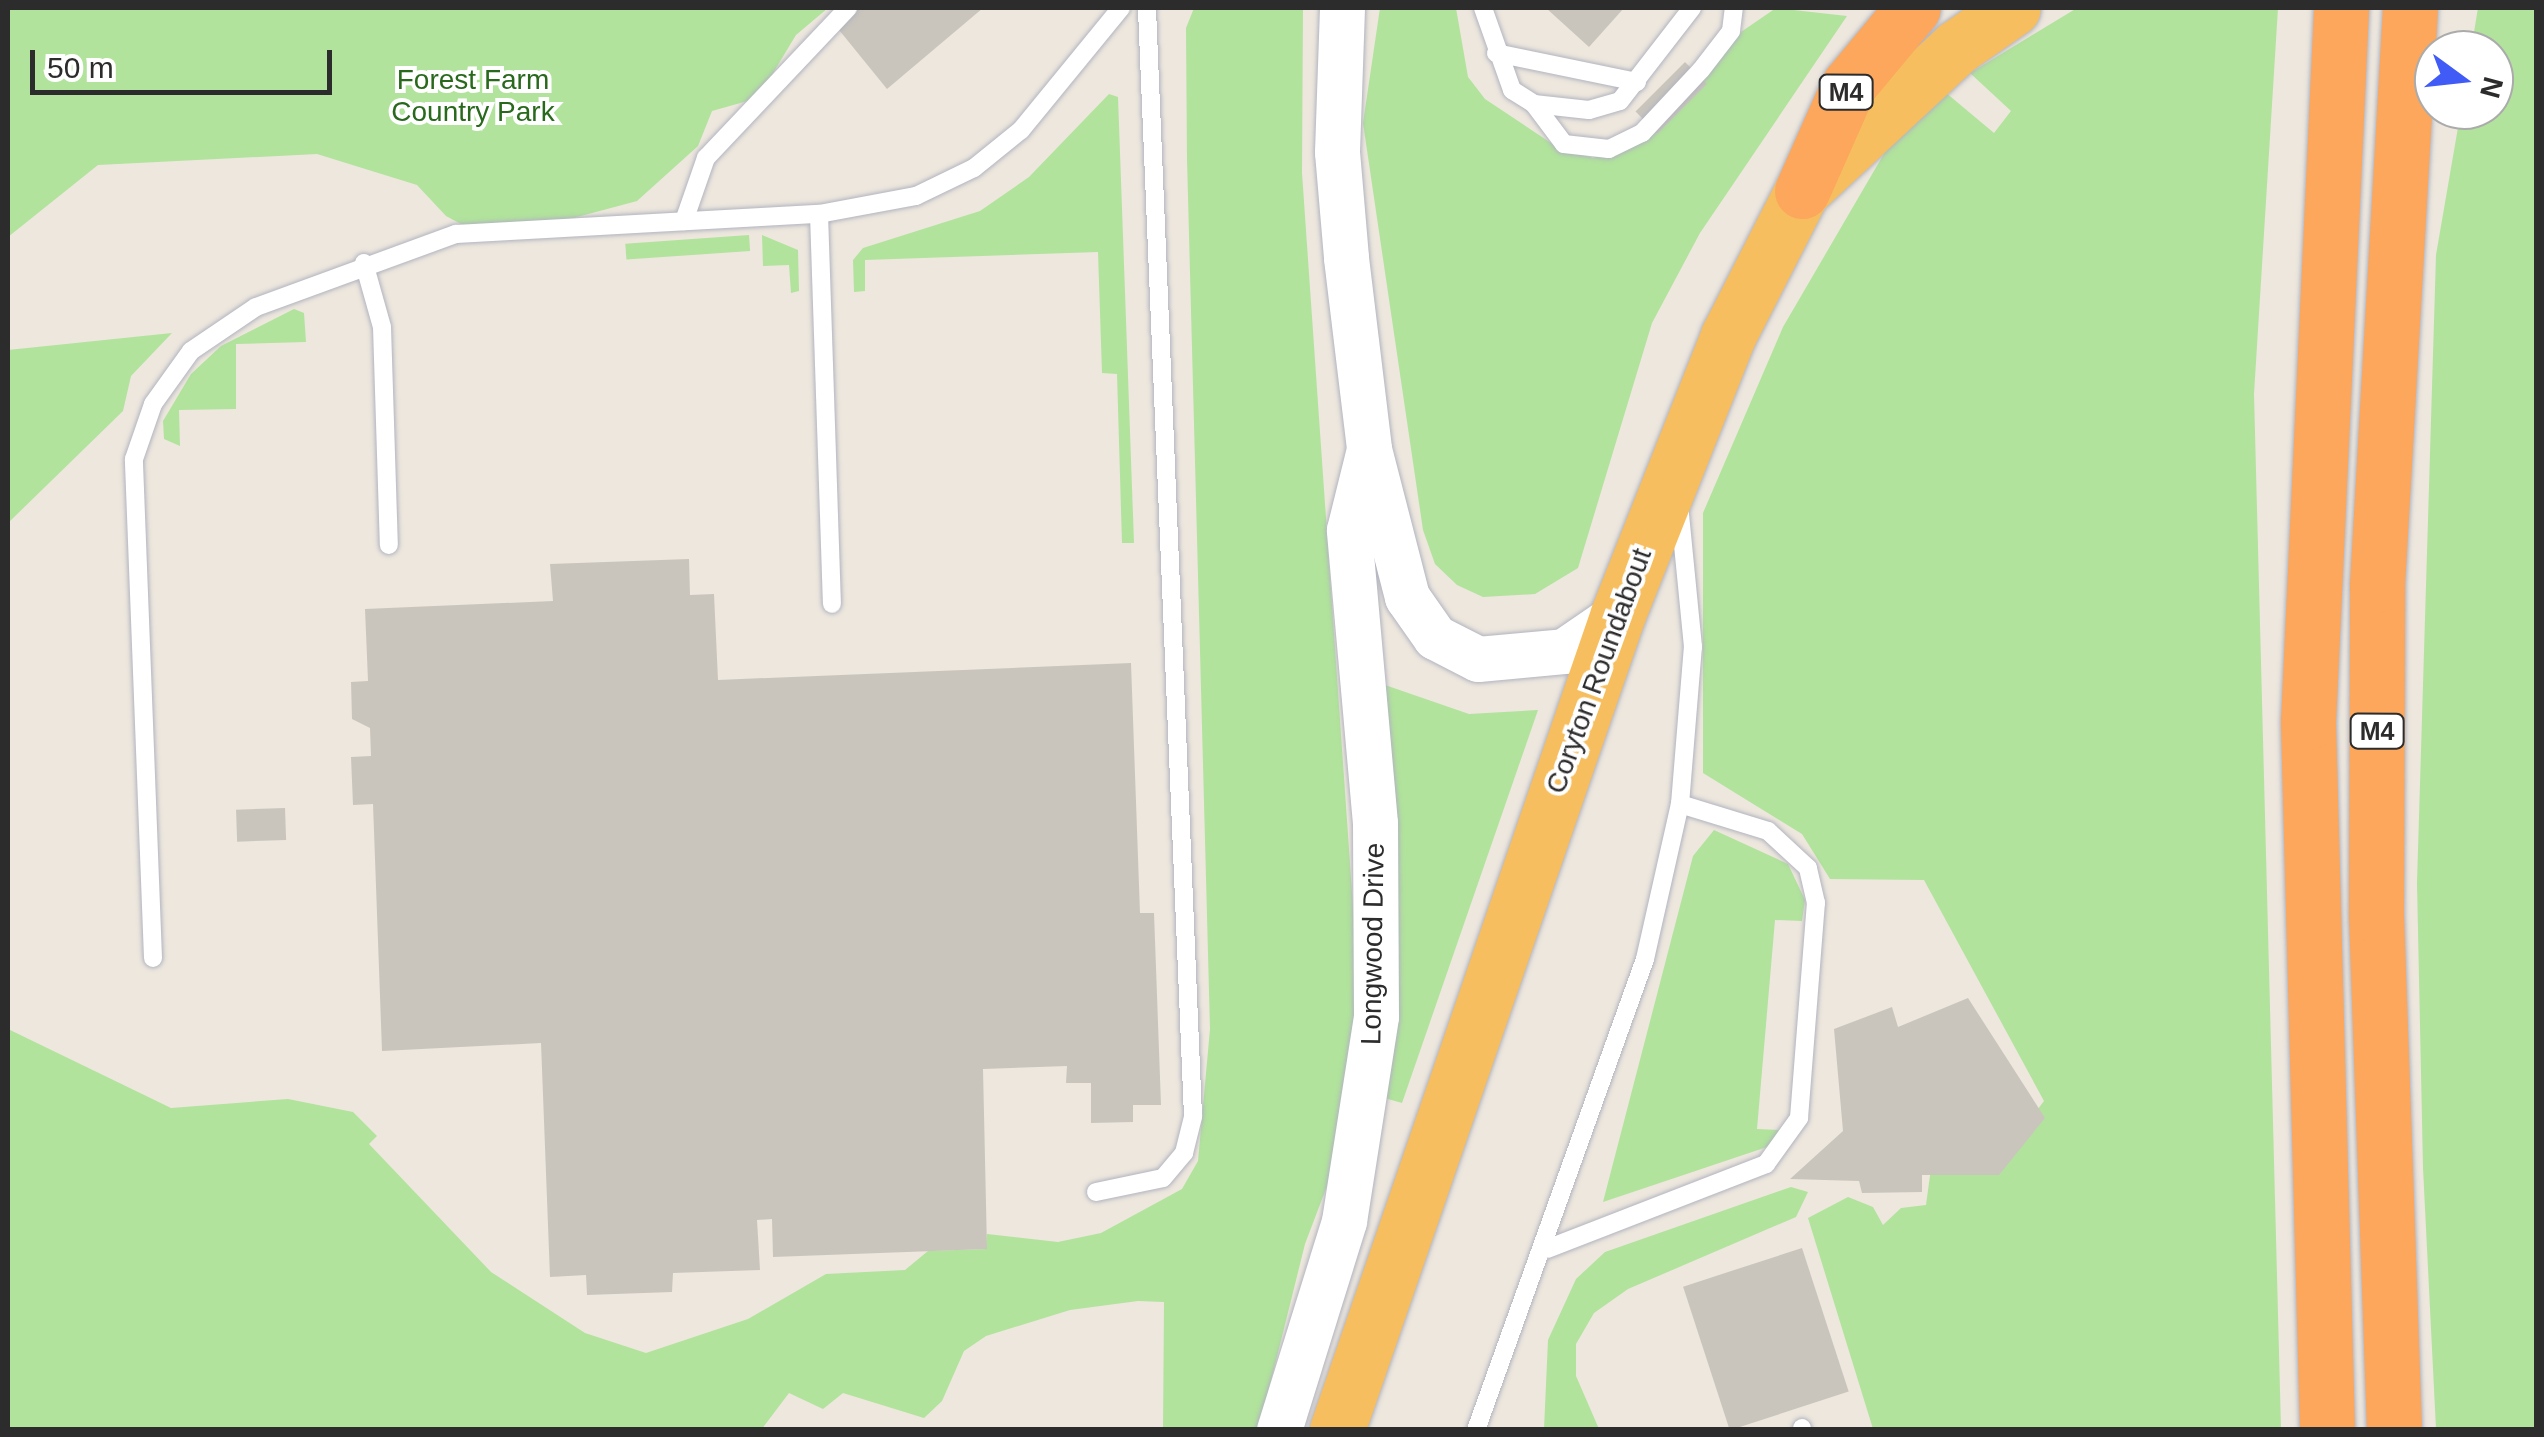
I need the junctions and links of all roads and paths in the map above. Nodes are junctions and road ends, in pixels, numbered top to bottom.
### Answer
1 (848, 8) edge
2 (1121, 8) edge
3 (1147, 8) edge
4 (1342, 8) edge
5 (1483, 8) edge
6 (1692, 8) edge
7 (1734, 8) edge
8 (1913, 8) edge
9 (2013, 8) edge
10 (2408, 20) edge
11 (2339, 28) edge
12 (1496, 53) junction
13 (1637, 82) junction
14 (1534, 104) junction
15 (1802, 190) junction
16 (820, 214) junction
17 (684, 220) junction
18 (364, 263) junction
19 (1370, 449) junction
20 (1675, 466) junction
21 (388, 546) dead end
22 (832, 604) dead end
23 (1618, 614) junction
24 (1680, 804) junction
25 (153, 958) dead end
26 (1096, 1192) dead end
27 (1547, 1248) junction
28 (1279, 1430) edge
29 (1337, 1430) edge
30 (1476, 1430) edge
31 (2326, 1430) edge
32 (2394, 1430) edge

1 - 17 lane
2 - 16 lane
3 - 26 lane
4 - 19 street, Longwood Drive
5 - 12 lane
6 - 13 lane
7 - 14 lane
8 - 15 highway, M4
9 - 15 highway, Coryton Roundabout
10 - 32 highway, M4
11 - 31 highway
12 - 13 lane
12 - 14 lane
13 - 14 lane
15 - 20 highway, Coryton Roundabout
16 - 17 lane
16 - 22 lane
17 - 18 lane
18 - 21 lane
18 - 25 lane
19 - 23 street, Longwood Drive
19 - 28 street, Longwood Drive
20 - 23 highway, Coryton Roundabout
20 - 24 lane
23 - 29 highway, Coryton Roundabout
24 - 27 lane
24 - 27 lane
27 - 30 lane

